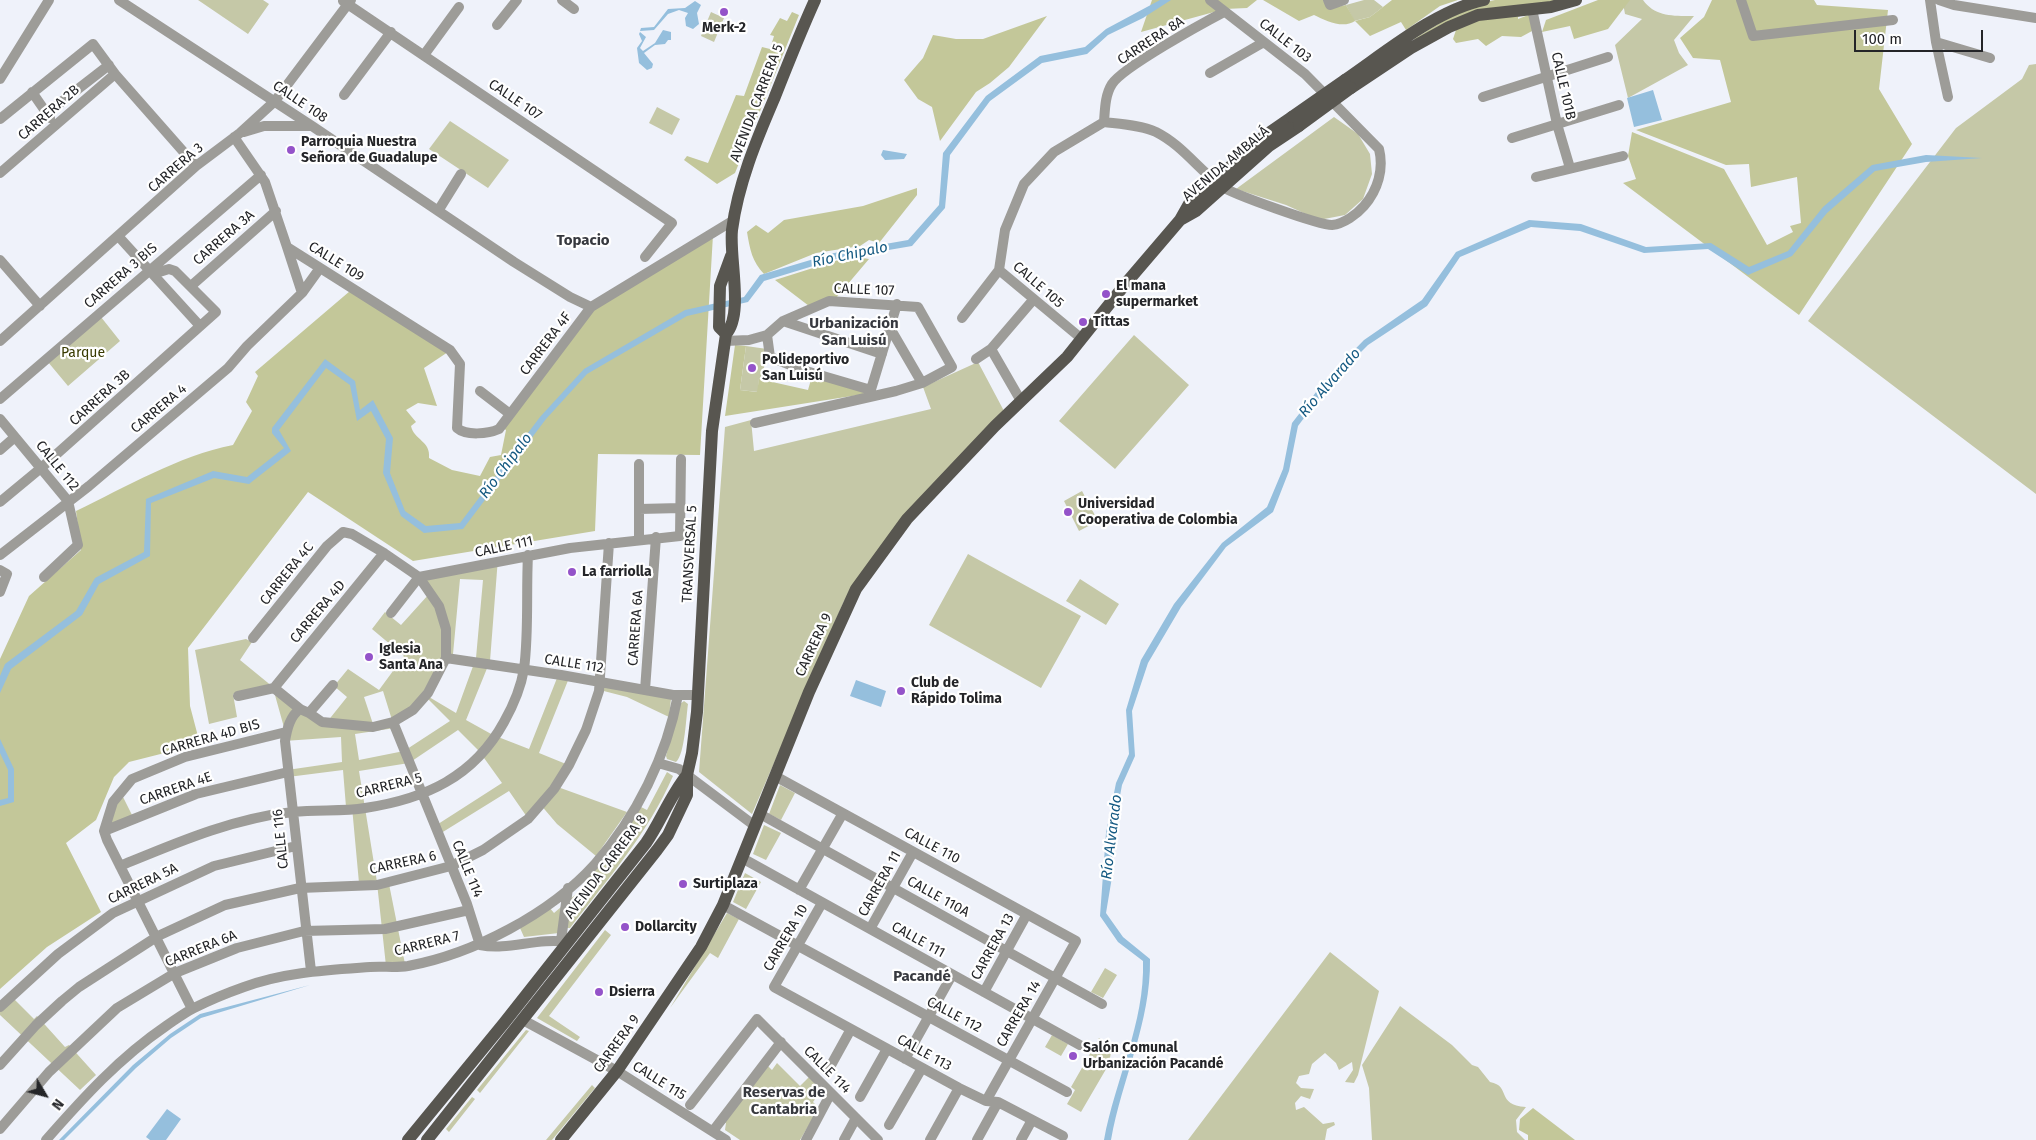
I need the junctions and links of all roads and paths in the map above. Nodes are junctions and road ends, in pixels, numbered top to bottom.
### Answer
1 (48, 0) edge
2 (517, 0) edge
3 (562, 0) edge
4 (815, 0) edge
5 (1210, 0) edge
6 (1344, 0) edge
7 (1484, 0) edge
8 (1576, 0) edge
9 (1741, 0) edge
10 (1930, 0) edge
11 (1939, 0) edge
12 (124, 1) edge
13 (347, 1) edge
14 (1329, 2) edge
15 (459, 7) dead end
16 (574, 9) dead end
17 (1532, 9) junction
18 (1224, 12) junction
19 (2036, 18) edge
20 (1893, 20) dead end
21 (498, 25) dead end
22 (391, 32) junction
23 (1264, 42) junction
24 (1936, 42) junction
25 (426, 52) junction
26 (1608, 57) dead end
27 (1990, 58) dead end
28 (112, 70) junction
29 (1210, 73) dead end
30 (1546, 76) junction
31 (0, 79) edge
32 (1348, 84) junction
33 (32, 92) junction
34 (344, 95) dead end
35 (1483, 97) dead end
36 (1948, 97) dead end
37 (275, 101) junction
38 (1619, 105) dead end
39 (47, 113) junction
40 (0, 119) edge
41 (1104, 122) junction
42 (1557, 124) junction
43 (55, 126) junction
44 (312, 126) junction
45 (237, 135) junction
46 (1512, 138) dead end
47 (1623, 156) dead end
48 (196, 166) junction
49 (1570, 168) junction
50 (0, 173) edge
51 (460, 174) dead end
52 (261, 175) junction
53 (1536, 177) dead end
54 (1218, 184) junction
55 (276, 211) junction
56 (438, 211) junction
57 (734, 220) junction
58 (1180, 220) joint
59 (119, 237) junction
60 (290, 251) junction
61 (731, 256) junction
62 (645, 257) dead end
63 (0, 260) edge
64 (320, 268) junction
65 (999, 270) junction
66 (152, 272) junction
67 (191, 286) junction
68 (302, 293) junction
69 (1033, 300) junction
70 (897, 304) junction
71 (40, 306) junction
72 (591, 307) junction
73 (962, 318) dead end
74 (783, 321) junction
75 (200, 326) junction
76 (890, 328) junction
77 (726, 332) junction
78 (767, 335) junction
79 (0, 340) edge
80 (1082, 340) junction
81 (990, 349) junction
82 (882, 354) junction
83 (976, 358) dead end
84 (922, 383) junction
85 (480, 391) dead end
86 (870, 394) junction
87 (0, 399) edge
88 (1020, 400) junction
89 (510, 414) junction
90 (0, 419) edge
91 (755, 423) dead end
92 (499, 429) joint
93 (15, 437) junction
94 (0, 450) edge
95 (681, 459) dead end
96 (639, 464) dead end
97 (41, 468) junction
98 (68, 501) junction
99 (0, 502) edge
100 (681, 508) junction
101 (639, 509) junction
102 (656, 537) junction
103 (639, 539) junction
104 (609, 543) junction
105 (384, 553) junction
106 (0, 555) edge
107 (528, 555) junction
108 (3, 572) edge
109 (44, 577) dead end
110 (419, 577) junction
111 (0, 592) edge
112 (391, 613) dead end
113 (253, 638) dead end
114 (446, 658) junction
115 (524, 670) junction
116 (600, 682) junction
117 (332, 685) dead end
118 (274, 688) junction
119 (645, 690) junction
120 (678, 695) junction
121 (698, 695) junction
122 (238, 696) dead end
123 (305, 711) junction
124 (393, 722) junction
125 (286, 732) junction
126 (658, 763) junction
127 (288, 772) junction
128 (687, 775) junction
129 (775, 776) junction
130 (423, 794) junction
131 (292, 812) junction
132 (843, 813) junction
133 (757, 820) junction
134 (104, 831) junction
135 (296, 846) junction
136 (823, 849) junction
137 (913, 852) junction
138 (742, 858) junction
139 (120, 866) junction
140 (451, 866) junction
141 (300, 888) junction
142 (568, 888) junction
143 (893, 888) junction
144 (800, 890) junction
145 (138, 900) junction
146 (822, 903) junction
147 (723, 905) junction
148 (469, 910) junction
149 (1027, 914) junction
150 (513, 926) junction
151 (870, 929) junction
152 (304, 931) junction
153 (158, 936) junction
154 (1076, 941) joint
155 (564, 942) junction
156 (522, 943) junction
157 (480, 945) junction
158 (798, 946) junction
159 (1007, 951) junction
160 (310, 971) junction
161 (175, 973) junction
162 (952, 975) junction
163 (1055, 978) junction
164 (774, 987) joint
165 (984, 992) junction
166 (1102, 1004) dead end
167 (0, 1007) edge
168 (192, 1009) junction
169 (929, 1017) junction
170 (1032, 1019) junction
171 (524, 1020) junction
172 (851, 1029) junction
173 (780, 1042) junction
174 (1080, 1045) dead end
175 (887, 1049) junction
176 (905, 1059) junction
177 (1008, 1060) junction
178 (0, 1065) edge
179 (830, 1067) dead end
180 (922, 1068) junction
181 (617, 1071) junction
182 (958, 1088) junction
183 (1067, 1092) dead end
184 (831, 1093) junction
185 (860, 1097) dead end
186 (986, 1101) junction
187 (998, 1102) junction
188 (690, 1105) dead end
189 (856, 1118) junction
190 (1032, 1120) junction
191 (0, 1129) edge
192 (712, 1131) junction
193 (1063, 1136) dead end
194 (46, 1140) edge
195 (408, 1140) edge
196 (427, 1140) edge
197 (561, 1140) edge
198 (726, 1140) edge
199 (806, 1140) edge
200 (844, 1140) edge
201 (879, 1140) edge
202 (930, 1140) edge
203 (976, 1140) edge
204 (1021, 1140) edge

1 - 31 street
2 - 21 street
3 - 16 street
4 - 57 main road, AVENIDA CARRERA 5
5 - 18 street, CALLE 103
6 - 14 street
7 - 32 main road, AVENIDA AMBALÁ
8 - 17 main road, AVENIDA AMBALÁ
9 - 20 street
10 - 24 street
11 - 19 street
12 - 37 street, CALLE 108
13 - 22 street, CALLE 107
13 - 37 street, CARRERA 3
15 - 25 street
17 - 30 street, CALLE 101B
17 - 32 main road, AVENIDA AMBALÁ
18 - 23 street, CALLE 103
18 - 41 street, CARRERA 8A
22 - 25 street, CALLE 107
22 - 34 street
23 - 29 street
23 - 54 street, CALLE 103
24 - 27 street
24 - 36 street
25 - 62 street, CALLE 107
26 - 30 street
28 - 33 street
28 - 39 street
28 - 43 street, CARRERA 2B
28 - 48 street
30 - 35 street
30 - 42 street, CALLE 101B
32 - 54 main road, AVENIDA AMBALÁ, bridge
33 - 39 street
33 - 40 street
37 - 44 street, CALLE 108
37 - 45 street, CARRERA 3
38 - 42 street
39 - 43 street
41 - 54 street
41 - 65 street
42 - 46 street
42 - 49 street, CALLE 101B
43 - 50 street, CARRERA 2B
44 - 45 street
44 - 56 street, CALLE 108
45 - 48 street, CARRERA 3
45 - 52 street, CALLE 109
47 - 49 street
48 - 59 street, CARRERA 3
49 - 53 street
51 - 56 street
52 - 55 street, CALLE 109
52 - 66 street, CARRERA 3 BIS
54 - 58 main road, AVENIDA AMBALÁ
55 - 60 street, CALLE 109
55 - 67 street, CARRERA 3A
56 - 72 street, CALLE 108
57 - 61 main road, TRANSVERSAL 5
57 - 72 street, CARRERA 4F
58 - 80 main road, CARRERA 9
59 - 66 street
59 - 71 street, CARRERA 3
60 - 64 street, CALLE 109
60 - 68 street
61 - 77 main road, TRANSVERSAL 5
61 - 77 main road, TRANSVERSAL 5
63 - 71 street
64 - 68 street, CARRERA 4
64 - 92 street, CALLE 109
65 - 69 street, CALLE 105
65 - 73 street
66 - 67 street
66 - 75 street
66 - 87 street, CARRERA 3 BIS
67 - 75 street, CARRERA 3B
68 - 98 street, CARRERA 4
69 - 80 street, CALLE 105
69 - 81 street
70 - 74 street, CALLE 107
70 - 76 street
70 - 84 street, CALLE 107
71 - 79 street, CARRERA 3
72 - 89 street, CARRERA 4F
74 - 78 street
74 - 82 street
75 - 97 street, CARRERA 3B
76 - 82 street
76 - 84 street
77 - 78 street
77 - 121 main road, TRANSVERSAL 5
78 - 86 street
80 - 88 main road, CARRERA 9
81 - 83 street
81 - 88 street
82 - 86 street
84 - 86 street
85 - 89 street
86 - 91 street
88 - 129 main road, CARRERA 9
89 - 92 street, CARRERA 4F
90 - 93 street, CALLE 112
93 - 94 street
93 - 97 street, CALLE 112
95 - 100 street
96 - 101 street
97 - 98 street, CALLE 112
97 - 99 street, CARRERA 3B
98 - 106 street, CARRERA 4
98 - 109 street, CALLE 112
100 - 101 street
100 - 102 street, CALLE 111
101 - 103 street
102 - 103 street, CALLE 111
102 - 119 street, CARRERA 6A
103 - 104 street, CALLE 111
104 - 107 street, CALLE 111
104 - 116 street, CARRERA 6
105 - 110 street
105 - 113 street, CARRERA 4C
105 - 118 street, CARRERA 4D
107 - 110 street, CALLE 111
107 - 115 street, CARRERA 5
108 - 111 street
110 - 112 street
110 - 114 street
114 - 115 street, CALLE 112
114 - 124 street
115 - 116 street, CALLE 112
115 - 130 street, CARRERA 5
116 - 119 street, CALLE 112
116 - 140 street, CARRERA 6
117 - 123 street
118 - 122 street
118 - 123 street
119 - 120 street, CALLE 112
120 - 121 street, CALLE 112
120 - 126 street, CARRERA 7
121 - 128 main road, TRANSVERSAL 5
123 - 124 street
123 - 125 street
124 - 130 street, CALLE 114
125 - 127 street, CALLE 116
125 - 134 street, CARRERA 4D BIS
126 - 128 street
126 - 142 street, CARRERA 7
127 - 131 street, CALLE 116
127 - 134 street, CARRERA 4E
128 - 133 street
128 - 155 main road, AVENIDA CARRERA 8
128 - 171 main road
129 - 132 street, CALLE 110
129 - 133 main road, CARRERA 9
130 - 131 street, CARRERA 5
130 - 140 street, CALLE 114
131 - 135 street, CALLE 116
131 - 139 street, CARRERA 5
132 - 136 street, CARRERA 10
132 - 137 street, CALLE 110
133 - 136 street, CALLE 110A
133 - 138 main road, CARRERA 9
134 - 139 street
135 - 141 street, CALLE 116
135 - 145 street, CARRERA 5A
136 - 143 street, CALLE 110A
136 - 144 street, CARRERA 10
137 - 143 street, CARRERA 11
137 - 149 street, CALLE 110
138 - 144 street, CALLE 111
138 - 147 main road, CARRERA 9
139 - 145 street
140 - 141 street, CARRERA 6
140 - 148 street, CALLE 114
141 - 152 street, CALLE 116
141 - 153 street, CARRERA 6
142 - 150 street, CARRERA 7
142 - 155 street
143 - 151 street, CARRERA 11
143 - 159 street, CALLE 110A
144 - 146 street, CALLE 111
145 - 153 street
145 - 167 street, CARRERA 5A
146 - 151 street, CALLE 111
146 - 158 street, CARRERA 10
147 - 158 street, CALLE 112
147 - 181 main road, CARRERA 9
148 - 152 street, CARRERA 6A
148 - 157 street, CALLE 114
149 - 154 street, CALLE 110
149 - 159 street, CARRERA 13
150 - 156 street
150 - 157 street, CARRERA 7
151 - 162 street, CALLE 111
152 - 160 street, CALLE 116
152 - 161 street, CARRERA 6A
153 - 161 street
153 - 178 street, CARRERA 6
154 - 163 street, CARRERA 14
155 - 156 street
155 - 195 main road, AVENIDA CARRERA 8
156 - 157 street
157 - 160 street, CARRERA 7
158 - 164 street, CARRERA 10
158 - 169 street, CALLE 112
159 - 163 street, CALLE 110A
159 - 165 street, CARRERA 13
160 - 168 street, CARRERA 7
161 - 168 street
161 - 191 street, CARRERA 6A
162 - 165 street, CALLE 111
162 - 169 street
163 - 166 street, CALLE 110A
163 - 170 street, CARRERA 14
164 - 172 street, CALLE 113
165 - 170 street, CALLE 111
168 - 194 street, CARRERA 7
169 - 176 street
169 - 177 street, CALLE 112
170 - 174 street, CALLE 111
170 - 177 street, CARRERA 14
171 - 181 street, CALLE 115
171 - 196 main road
172 - 175 street, CALLE 113
172 - 179 street
173 - 184 street, CALLE 114
173 - 188 street, CALLE 114
173 - 192 street
175 - 176 street, CALLE 113
175 - 185 street
176 - 180 street, CALLE 113
177 - 183 street, CALLE 112
177 - 186 street, CARRERA 14
180 - 182 street, CALLE 113
180 - 201 street
181 - 192 street, CALLE 115
181 - 197 main road, CARRERA 9
182 - 186 street, CALLE 113
182 - 202 street
184 - 189 street, CALLE 114
184 - 199 street
186 - 187 street, CALLE 113
187 - 190 street, CALLE 113
187 - 203 street
189 - 200 street
189 - 201 street, CALLE 114
190 - 193 street, CALLE 113
190 - 204 street
192 - 198 street, CALLE 115

